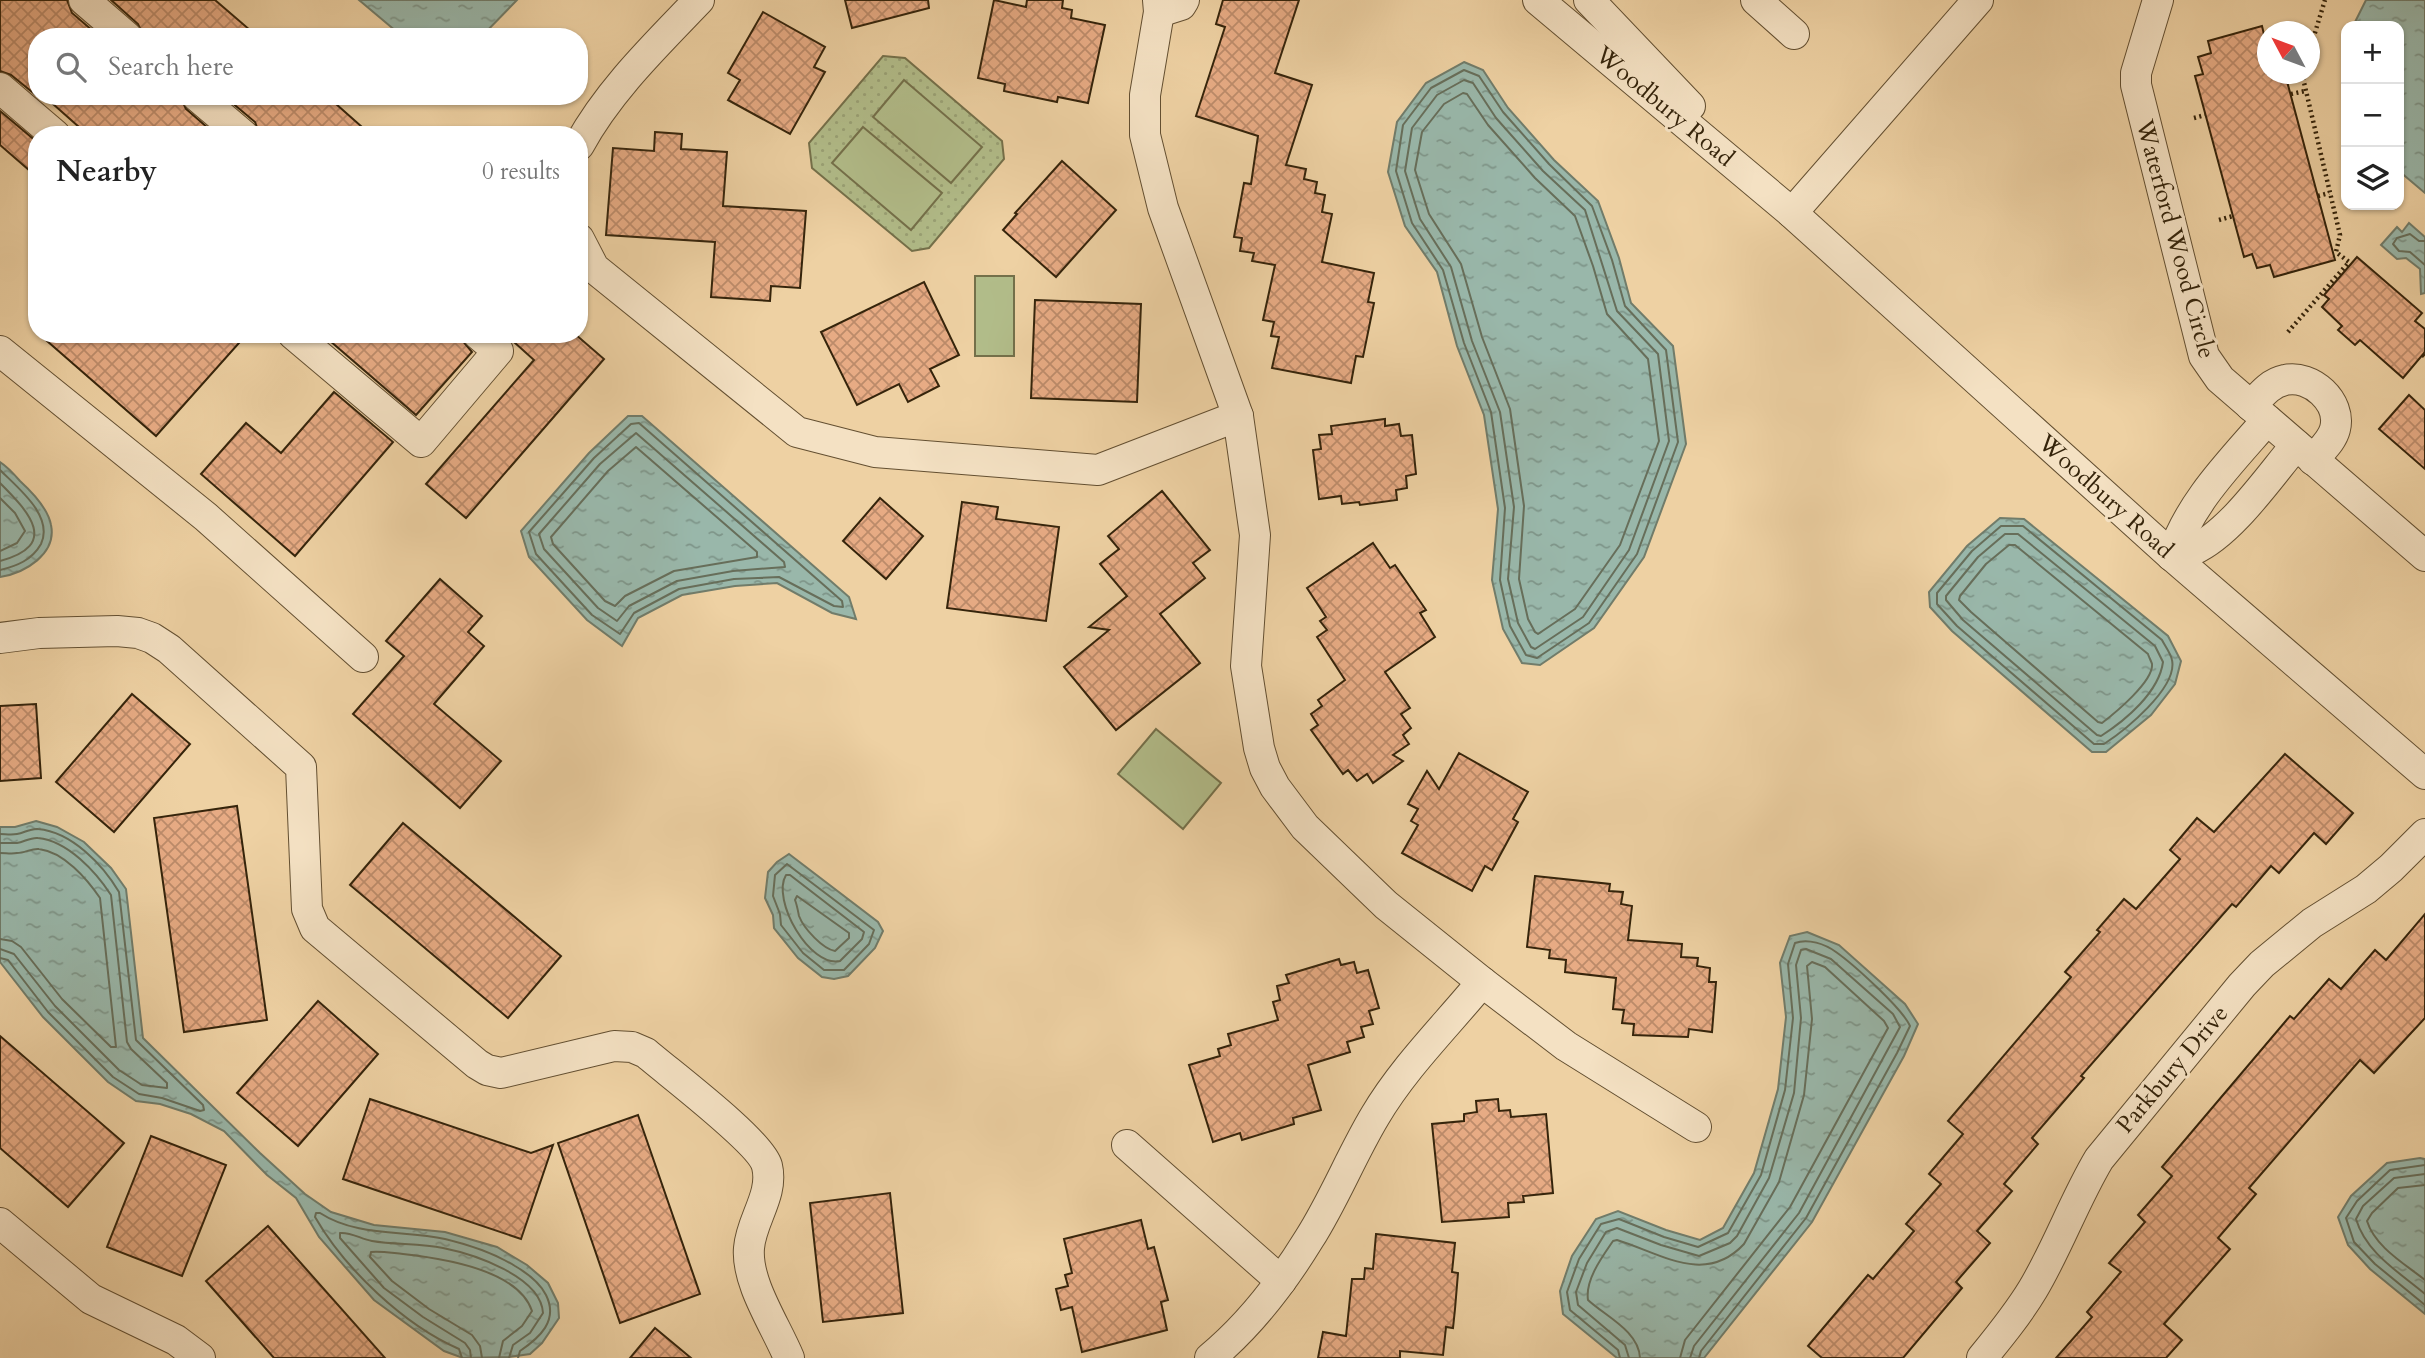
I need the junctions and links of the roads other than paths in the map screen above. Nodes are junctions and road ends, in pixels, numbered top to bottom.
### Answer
1 (84, 0) edge
2 (699, 0) edge
3 (1538, 0) edge
4 (1589, 0) edge
5 (1756, 0) edge
6 (1978, 0) edge
7 (1167, 4) edge
8 (2152, 5) edge
9 (117, 28) edge
10 (1794, 34) dead end
11 (0, 88) edge
12 (208, 105) edge
13 (44, 126) edge
14 (232, 126) edge
15 (588, 130) edge
16 (1792, 212) junction
17 (588, 256) edge
18 (304, 343) edge
19 (489, 343) edge
20 (0, 351) edge
21 (2259, 413) junction
22 (1238, 415) junction
23 (2304, 452) junction
24 (2172, 556) junction
25 (2425, 556) edge
26 (0, 638) edge
27 (363, 657) dead end
28 (2425, 774) edge
29 (2425, 834) edge
30 (1482, 982) junction
31 (1696, 1127) dead end
32 (1128, 1145) dead end
33 (0, 1223) edge
34 (1282, 1281) junction
35 (200, 1358) edge
36 (789, 1358) edge
37 (1210, 1358) edge
38 (1982, 1358) edge

1 - 9 street
2 - 15 street
3 - 16 street, Woodbury Road
4 - 16 street, Woodbury Road
5 - 10 street
6 - 16 street
7 - 22 street
8 - 21 street, Waterford Wood Circle
11 - 13 street
12 - 14 street
16 - 24 street, Woodbury Road
17 - 22 street
18 - 19 street
20 - 27 street
21 - 23 street, Waterford Wood Circle
21 - 23 street
21 - 24 street
22 - 30 street
23 - 24 street
23 - 25 street, Waterford Wood Circle
24 - 28 street, Woodbury Road
26 - 36 street
29 - 38 street, Parkbury Drive
30 - 31 street
30 - 34 street
32 - 34 street
33 - 35 street
34 - 37 street

